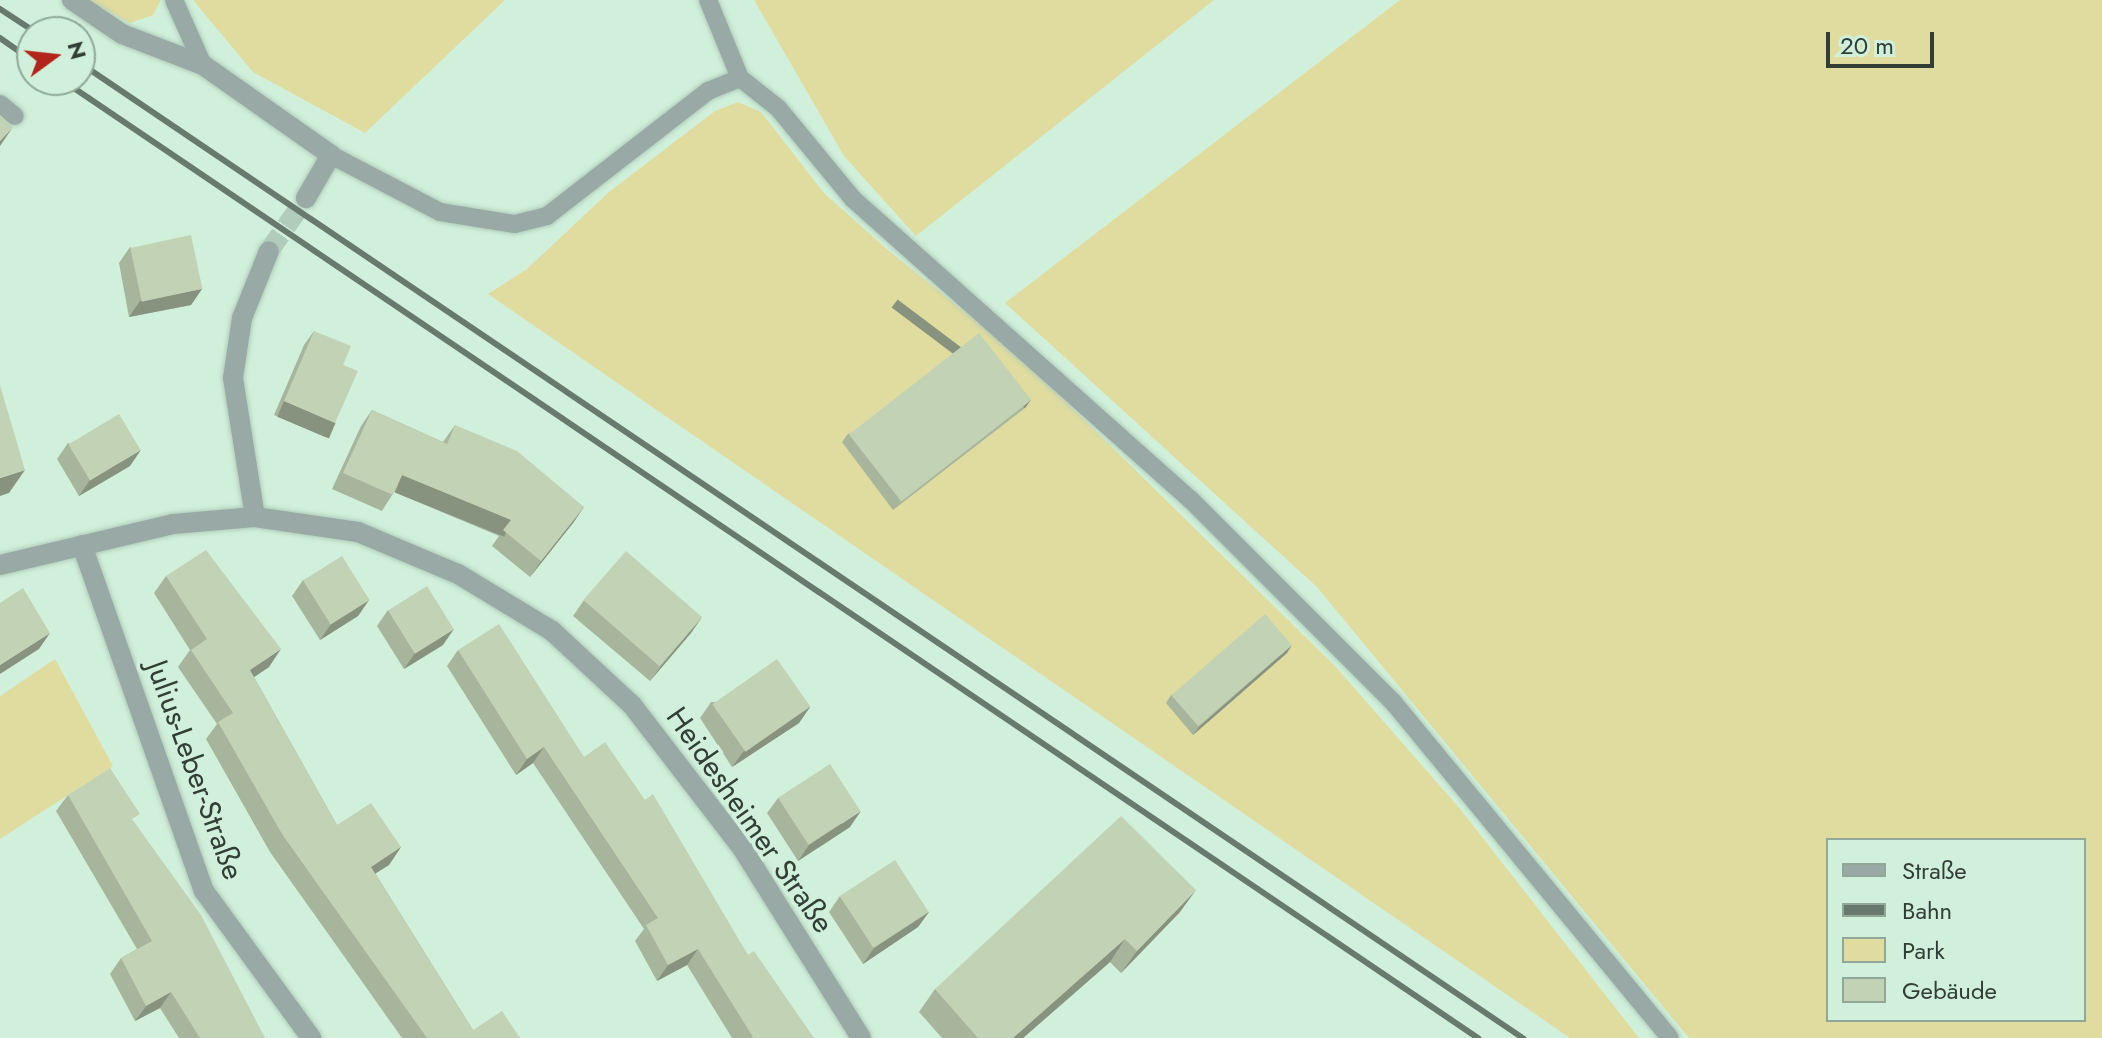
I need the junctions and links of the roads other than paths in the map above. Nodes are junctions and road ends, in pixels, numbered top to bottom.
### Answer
1 (72, 0) edge
2 (174, 0) edge
3 (708, 0) edge
4 (203, 65) junction
5 (740, 78) junction
6 (0, 104) edge
7 (15, 116) dead end
8 (331, 155) junction
9 (306, 198) tunnel mouth
10 (269, 251) tunnel mouth
11 (255, 517) junction
12 (82, 545) junction
13 (0, 565) edge
14 (311, 1038) edge
15 (861, 1038) edge
16 (1670, 1038) edge

1 - 4 street
2 - 4 lane
3 - 5 lane
4 - 8 street
5 - 8 lane
5 - 16 lane
6 - 7 lane
8 - 9 street
10 - 11 street
11 - 12 street, Heidesheimer Straße
11 - 15 street, Heidesheimer Straße
12 - 13 street, Heidesheimer Straße
12 - 14 street, Julius-Leber-Straße

